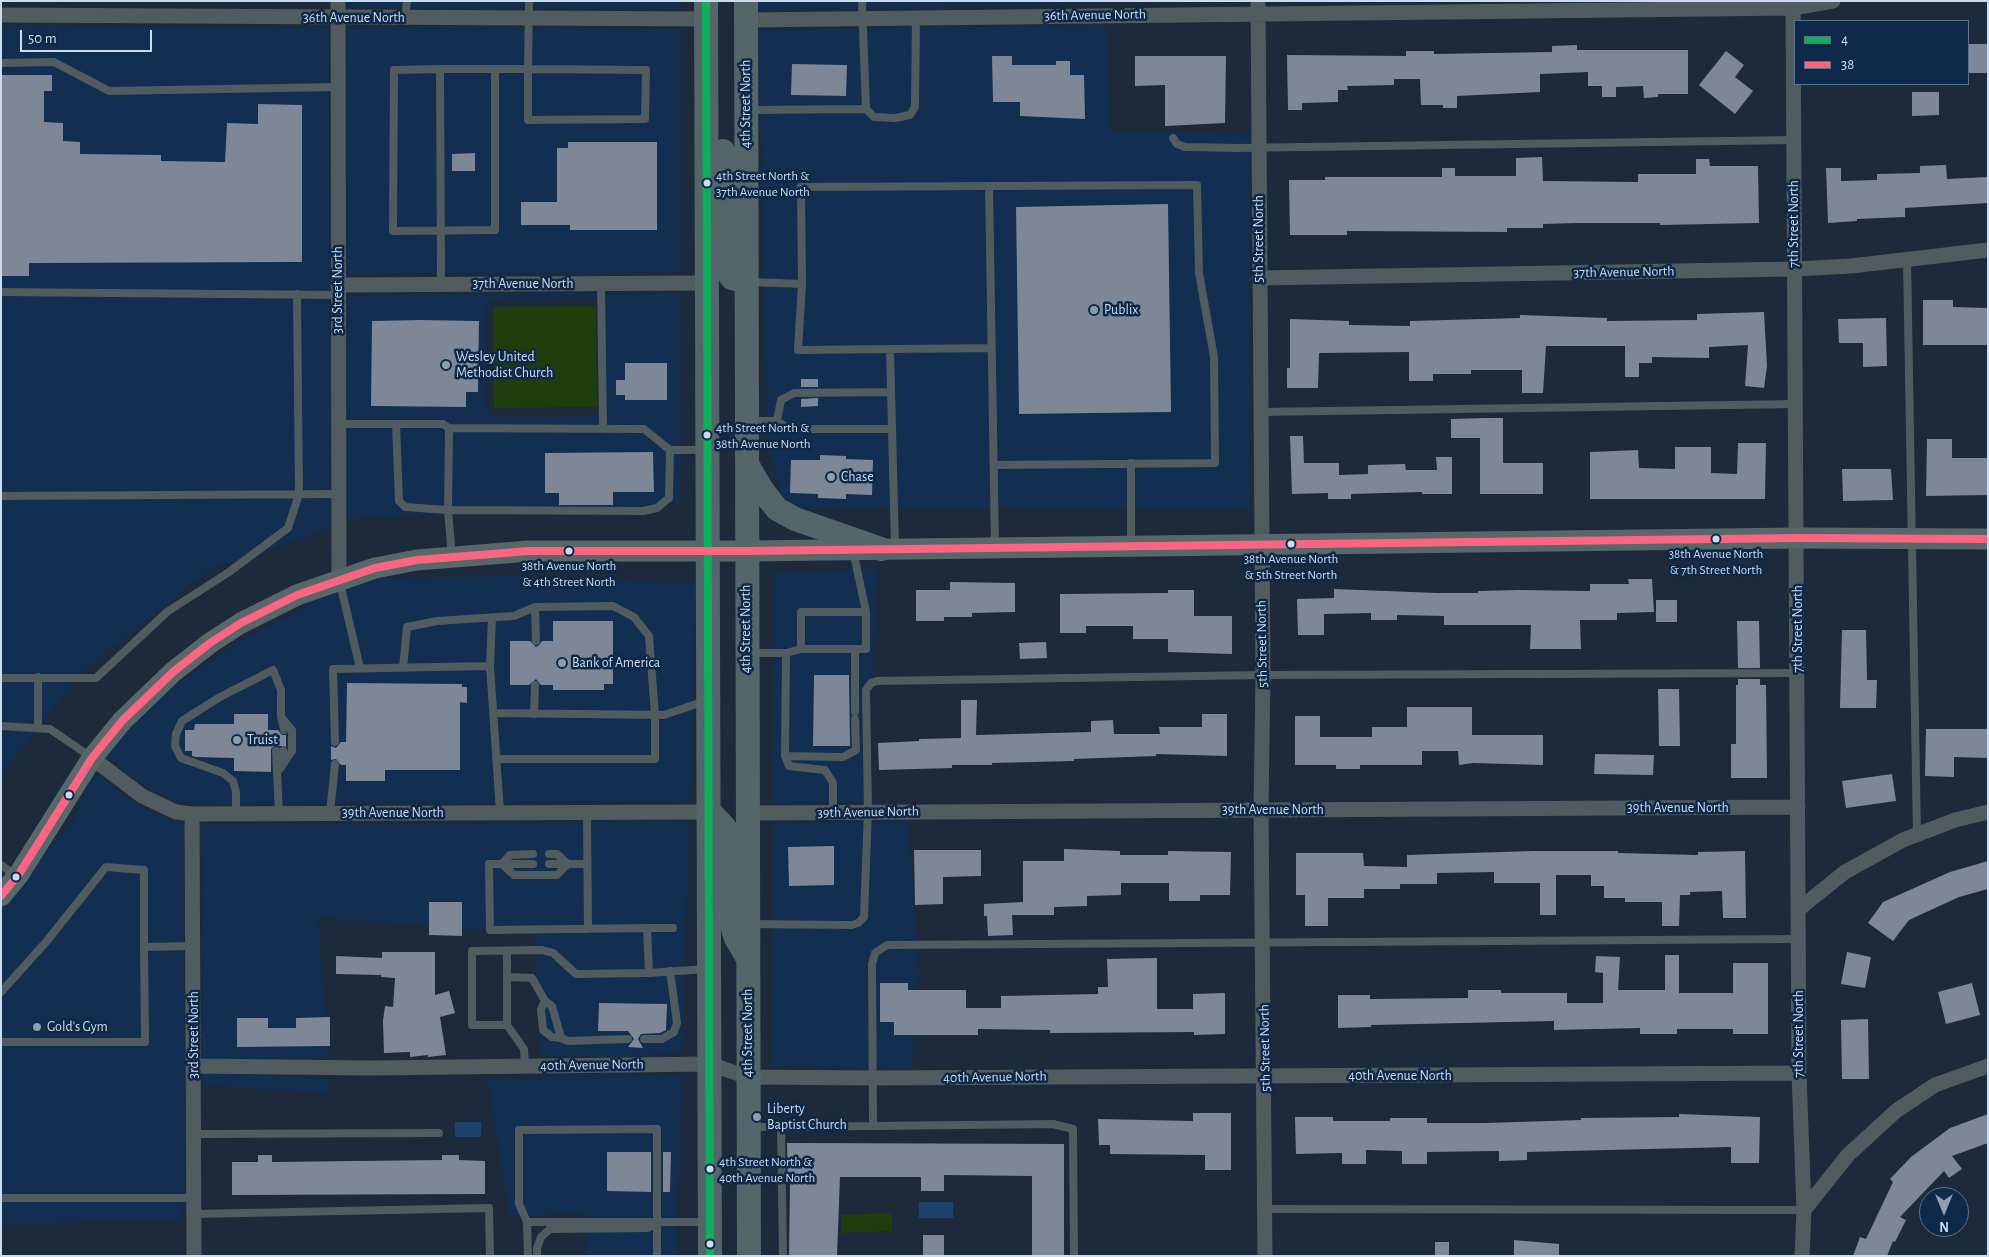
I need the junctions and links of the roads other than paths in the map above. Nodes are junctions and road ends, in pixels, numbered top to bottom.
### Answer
1 (338, 1) edge
2 (407, 1) edge
3 (529, 1) edge
4 (730, 1) edge
5 (862, 1) edge
6 (1833, 1) edge
7 (1793, 4) edge
8 (1258, 7) edge
9 (706, 10) edge
10 (746, 10) edge
11 (1, 15) edge
12 (916, 17) junction
13 (338, 18) junction
14 (405, 18) junction
15 (530, 18) junction
16 (862, 18) junction
17 (1, 63) edge
18 (440, 69) junction
19 (495, 69) junction
20 (528, 69) junction
21 (338, 88) junction
22 (866, 109) junction
23 (746, 110) junction
24 (707, 128) junction
25 (1173, 138) dead end
26 (1794, 140) junction
27 (1259, 146) junction
28 (988, 186) junction
29 (441, 230) junction
30 (1988, 250) edge
31 (1908, 259) junction
32 (1795, 269) junction
33 (1260, 278) junction
34 (746, 282) junction
35 (601, 283) junction
36 (707, 283) junction
37 (441, 284) junction
38 (802, 284) junction
39 (338, 290) junction
40 (1, 292) edge
41 (297, 294) junction
42 (991, 348) junction
43 (890, 349) junction
44 (891, 392) junction
45 (1796, 404) junction
46 (1260, 412) junction
47 (746, 421) junction
48 (778, 422) junction
49 (339, 424) junction
50 (396, 424) junction
51 (449, 428) junction
52 (892, 428) junction
53 (603, 429) junction
54 (670, 450) junction
55 (708, 450) junction
56 (746, 462) junction
57 (1131, 463) junction
58 (994, 465) junction
59 (299, 494) junction
60 (339, 494) junction
61 (1, 496) edge
62 (448, 510) junction
63 (1798, 538) junction
64 (1911, 538) junction
65 (1988, 538) edge
66 (1260, 544) junction
67 (1131, 545) junction
68 (995, 548) junction
69 (888, 549) junction
70 (853, 550) junction
71 (709, 551) junction
72 (746, 551) junction
73 (452, 557) junction
74 (339, 580) junction
75 (536, 607) junction
76 (866, 612) junction
77 (492, 618) junction
78 (536, 641) dead end
79 (802, 649) junction
80 (855, 649) junction
81 (786, 653) junction
82 (746, 654) junction
83 (490, 666) junction
84 (360, 668) junction
85 (403, 668) junction
86 (1798, 673) junction
87 (1263, 675) junction
88 (38, 677) junction
89 (1, 678) edge
90 (535, 685) dead end
91 (710, 700) junction
92 (494, 713) junction
93 (534, 714) junction
94 (655, 715) junction
95 (281, 716) junction
96 (1, 726) edge
97 (38, 728) junction
98 (280, 730) dead end
99 (335, 742) dead end
100 (280, 750) dead end
101 (785, 756) junction
102 (92, 758) junction
103 (496, 759) junction
104 (335, 764) dead end
105 (279, 770) junction
106 (1798, 807) junction
107 (1261, 809) junction
108 (500, 812) junction
109 (587, 812) junction
110 (710, 812) junction
111 (833, 812) junction
112 (868, 812) junction
113 (1988, 812) edge
114 (236, 813) junction
115 (279, 813) junction
116 (330, 813) junction
117 (748, 813) junction
118 (192, 814) junction
119 (1917, 835) junction
120 (533, 854) dead end
121 (549, 854) dead end
122 (502, 864) junction
123 (533, 864) dead end
124 (549, 864) dead end
125 (568, 864) junction
126 (587, 864) junction
127 (9, 871) edge
128 (1, 896) edge
129 (1799, 909) junction
130 (748, 924) junction
131 (648, 928) junction
132 (673, 928) dead end
133 (588, 929) junction
134 (1799, 939) junction
135 (1263, 941) junction
136 (144, 946) junction
137 (193, 946) junction
138 (507, 951) junction
139 (748, 959) junction
140 (709, 968) junction
141 (670, 971) junction
142 (648, 973) junction
143 (508, 977) junction
144 (1, 992) edge
145 (545, 1001) junction
146 (507, 1025) junction
147 (561, 1038) junction
148 (628, 1039) dead end
149 (644, 1039) dead end
150 (1, 1042) edge
151 (709, 1064) junction
152 (193, 1066) junction
153 (525, 1066) junction
154 (1988, 1066) edge
155 (1799, 1073) junction
156 (748, 1077) junction
157 (1265, 1077) junction
158 (872, 1078) junction
159 (873, 1126) junction
160 (748, 1127) junction
161 (781, 1127) junction
162 (438, 1133) dead end
163 (194, 1134) junction
164 (1, 1198) edge
165 (194, 1198) junction
166 (1266, 1209) junction
167 (1804, 1210) junction
168 (194, 1214) junction
169 (527, 1222) junction
170 (710, 1222) junction
171 (657, 1223) junction
172 (194, 1256) edge
173 (490, 1256) edge
174 (528, 1256) edge
175 (537, 1256) edge
176 (657, 1256) edge
177 (710, 1256) edge
178 (728, 1256) edge
179 (748, 1256) edge
180 (783, 1256) edge
181 (1074, 1256) edge
182 (1266, 1256) edge
183 (1802, 1256) edge

1 - 13 street, 3rd Street North
2 - 14 lane
3 - 15 lane
4 - 10 main road
5 - 16 lane
6 - 7 street, 36th Avenue North
7 - 8 street, 36th Avenue North
7 - 26 street, 7th Street North
8 - 12 street, 36th Avenue North
8 - 27 street, 5th Street North
9 - 15 street, 36th Avenue North
9 - 24 main road
10 - 16 street, 36th Avenue North
10 - 23 main road, 4th Street North
11 - 13 street, 36th Avenue North
12 - 16 street, 36th Avenue North
12 - 22 lane
13 - 14 street, 36th Avenue North
13 - 21 street, 3rd Street North
14 - 15 street, 36th Avenue North
15 - 20 lane
16 - 22 lane
17 - 21 lane
18 - 19 lane
18 - 29 lane
18 - 29 lane
19 - 20 lane
19 - 29 lane
20 - 20 lane
21 - 39 street, 3rd Street North
22 - 23 lane
23 - 34 main road, 4th Street North
24 - 34 main road
24 - 36 main road
25 - 27 lane
26 - 27 lane
26 - 32 street, 7th Street North
27 - 33 street, 5th Street North
28 - 38 lane
28 - 42 lane
28 - 57 lane
29 - 37 lane
30 - 31 street, 37th Avenue North
31 - 32 street, 37th Avenue North
31 - 64 lane
32 - 33 street, 37th Avenue North
32 - 45 street, 7th Street North
33 - 46 street, 5th Street North
34 - 38 lane
34 - 47 main road, 4th Street North
35 - 36 street, 37th Avenue North
35 - 37 street, 37th Avenue North
35 - 53 lane
36 - 55 main road
37 - 39 street, 37th Avenue North
38 - 43 lane
39 - 41 lane
39 - 49 street, 3rd Street North
40 - 41 lane
41 - 59 lane
42 - 43 lane
42 - 58 lane
43 - 44 lane
44 - 48 lane
44 - 52 lane
45 - 46 lane
45 - 63 street, 7th Street North
46 - 66 street, 5th Street North
47 - 48 lane
47 - 56 main road, 4th Street North
48 - 52 lane
49 - 50 lane
49 - 60 street, 3rd Street North
50 - 51 lane
50 - 62 lane
51 - 53 lane
51 - 62 lane
52 - 69 lane
53 - 54 lane
54 - 55 lane
54 - 62 lane
55 - 71 main road
56 - 69 main road
56 - 72 main road, 4th Street North
57 - 58 lane
57 - 67 lane
58 - 68 lane
59 - 60 lane
59 - 61 lane
59 - 88 lane
60 - 74 street, 3rd Street North
62 - 73 lane
63 - 64 main road
63 - 66 main road
63 - 86 street, 7th Street North
64 - 65 main road
64 - 119 lane
66 - 67 main road
66 - 87 street, 5th Street North
67 - 68 main road
68 - 69 main road
69 - 70 main road
70 - 72 main road
70 - 76 lane
71 - 72 main road
71 - 73 main road
71 - 91 main road
72 - 82 main road, 4th Street North
73 - 74 main road
74 - 84 lane
74 - 102 main road
75 - 77 lane
75 - 78 lane
75 - 94 lane
76 - 79 lane
76 - 80 lane
77 - 83 lane
77 - 85 lane
79 - 80 lane
79 - 81 lane
80 - 101 lane
81 - 82 lane
81 - 101 lane
82 - 117 main road, 4th Street North
83 - 85 lane
83 - 92 lane
84 - 85 lane
84 - 99 lane
86 - 87 lane
86 - 106 street, 7th Street North
87 - 107 street, 5th Street North
87 - 112 lane
88 - 89 lane
88 - 97 lane
90 - 93 lane
91 - 94 lane
91 - 110 main road
92 - 93 lane
92 - 103 lane
93 - 94 lane
94 - 103 lane
95 - 98 lane
95 - 105 lane
95 - 114 lane
96 - 97 lane
97 - 102 lane
100 - 105 lane
101 - 111 lane
102 - 118 street, 39th Avenue North
102 - 127 main road
103 - 108 lane
104 - 116 lane
105 - 115 lane
106 - 107 street, 39th Avenue North
106 - 129 street, 7th Street North
107 - 112 street, 39th Avenue North
107 - 135 street, 5th Street North
108 - 109 street, 39th Avenue North
108 - 116 street, 39th Avenue North
109 - 110 street, 39th Avenue North
109 - 126 lane
110 - 139 main road
110 - 140 main road
111 - 112 street, 39th Avenue North
111 - 117 street, 39th Avenue North
112 - 130 lane
113 - 119 street
114 - 115 street, 39th Avenue North
114 - 118 street, 39th Avenue North
115 - 116 street, 39th Avenue North
117 - 130 main road, 4th Street North
118 - 137 street, 3rd Street North
119 - 129 street
120 - 122 lane
121 - 125 lane
122 - 123 lane
122 - 125 lane
122 - 133 lane
124 - 125 lane
125 - 126 lane
126 - 133 lane
127 - 128 main road
129 - 134 street, 7th Street North
130 - 139 main road, 4th Street North
131 - 132 lane
131 - 133 lane
131 - 142 lane
134 - 135 lane
134 - 155 street, 7th Street North
135 - 157 street, 5th Street North
135 - 158 lane
136 - 137 lane
136 - 144 lane
136 - 150 lane
137 - 152 street, 3rd Street North
138 - 142 lane
138 - 143 lane
138 - 146 lane
139 - 156 main road, 4th Street North
140 - 141 lane
140 - 151 main road
141 - 142 lane
141 - 149 lane
143 - 145 lane
143 - 146 lane
145 - 147 lane
145 - 147 lane
146 - 153 lane
147 - 148 lane
151 - 153 street, 40th Avenue North
151 - 156 street, 40th Avenue North
151 - 170 main road
152 - 153 street, 40th Avenue North
152 - 163 street, 3rd Street North
154 - 167 street
155 - 157 street, 40th Avenue North
155 - 167 street, 7th Street North
156 - 158 street, 40th Avenue North
156 - 160 main road, 4th Street North
157 - 158 street, 40th Avenue North
157 - 166 street, 5th Street North
158 - 159 lane
159 - 161 lane
159 - 181 lane
160 - 161 lane
160 - 179 main road, 4th Street North
161 - 180 lane
162 - 163 lane
163 - 165 street, 3rd Street North
164 - 165 lane
165 - 168 street, 3rd Street North
166 - 167 lane
166 - 182 street, 5th Street North
167 - 183 street, 7th Street North
168 - 172 street, 3rd Street North
168 - 173 lane
169 - 171 lane
169 - 171 lane
169 - 174 lane
170 - 171 lane
170 - 177 main road
170 - 178 main road
171 - 175 lane
171 - 176 lane

